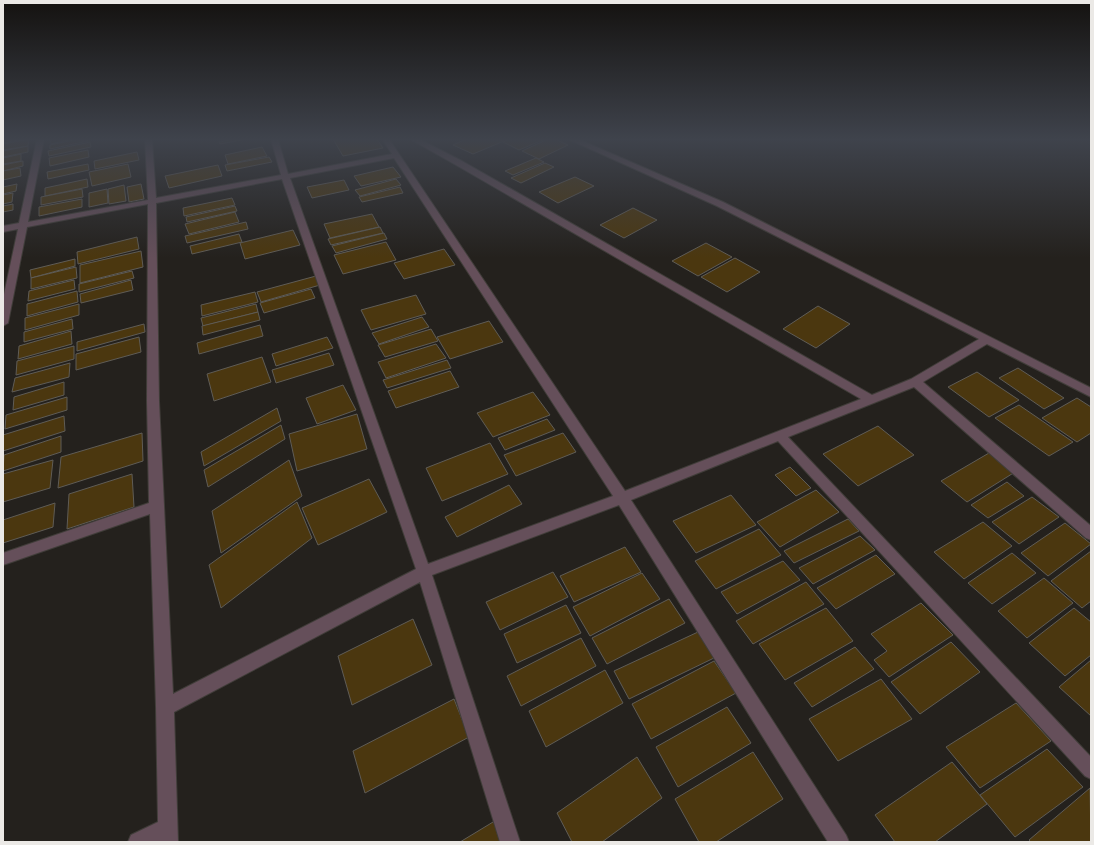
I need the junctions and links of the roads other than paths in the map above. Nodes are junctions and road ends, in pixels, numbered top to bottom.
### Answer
1 (33, 178) edge
2 (151, 178) edge
3 (273, 178) edge
4 (286, 178) edge
5 (411, 178) edge
6 (486, 178) edge
7 (661, 178) edge
8 (152, 202) junction
9 (24, 225) junction
10 (3, 229) edge
11 (3, 323) edge
12 (987, 339) junction
13 (915, 382) junction
14 (1091, 394) edge
15 (870, 399) junction
16 (779, 435) junction
17 (622, 498) junction
18 (156, 506) junction
19 (1091, 534) edge
20 (3, 559) edge
21 (424, 572) junction
22 (165, 707) junction
23 (1091, 770) edge
24 (168, 835) edge
25 (138, 842) edge
26 (510, 842) edge
27 (839, 842) edge

1 - 9 street
2 - 8 street
3 - 8 street
4 - 21 street
5 - 17 street
6 - 15 street
7 - 12 street
8 - 9 street
8 - 18 street
9 - 10 street
9 - 11 street
12 - 13 street
12 - 14 street
13 - 15 street
13 - 19 street
15 - 16 street
16 - 17 street
16 - 23 street
17 - 21 street
17 - 27 street
18 - 20 street
18 - 22 street
21 - 22 street
21 - 26 street
22 - 24 street
24 - 25 street

